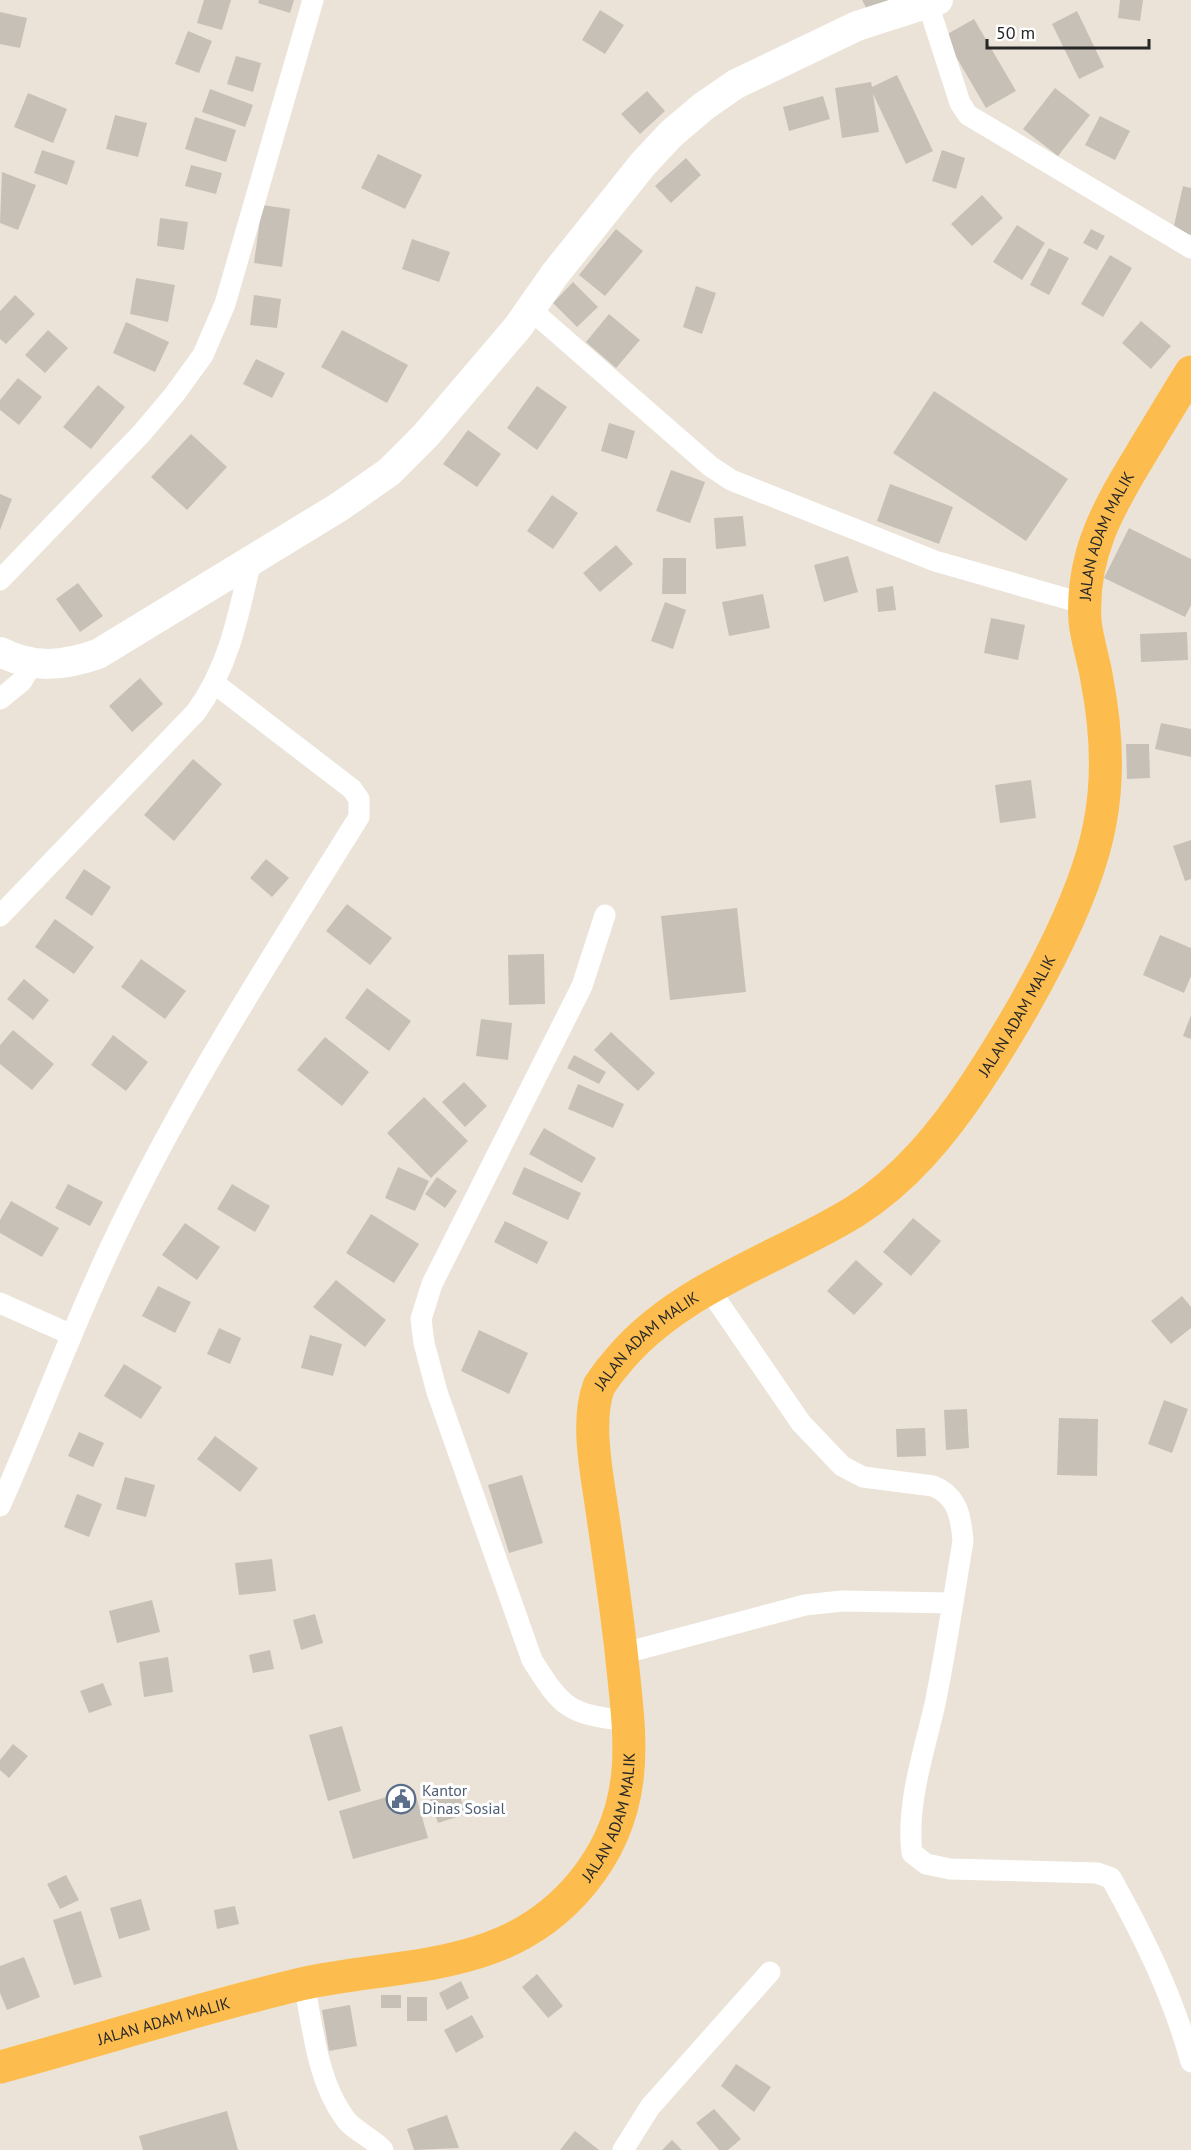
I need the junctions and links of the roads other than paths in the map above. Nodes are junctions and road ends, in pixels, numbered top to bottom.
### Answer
1 (313, 0) edge
2 (933, 2) edge
3 (1191, 248) edge
4 (530, 309) junction
5 (1191, 372) edge
6 (251, 560) junction
7 (0, 579) edge
8 (1085, 604) junction
9 (0, 652) edge
10 (32, 664) junction
11 (214, 683) junction
12 (0, 699) edge
13 (605, 915) dead end
14 (0, 916) edge
15 (709, 1290) junction
16 (0, 1303) edge
17 (72, 1335) junction
18 (0, 1506) edge
19 (953, 1603) junction
20 (621, 1654) junction
21 (628, 1721) junction
22 (770, 1972) dead end
23 (303, 1984) junction
24 (1191, 2062) edge
25 (0, 2067) edge
26 (383, 2150) edge
27 (623, 2150) edge

1 - 7 street
2 - 3 street
2 - 4 main road
4 - 6 main road
4 - 8 street
5 - 8 highway, JALAN ADAM MALIK
6 - 10 main road
6 - 11 street
8 - 15 highway, JALAN ADAM MALIK
9 - 10 main road
10 - 12 street
11 - 14 street
11 - 17 street
13 - 21 street
15 - 19 street
15 - 20 highway, JALAN ADAM MALIK
16 - 17 street
17 - 18 street
19 - 20 street
19 - 24 street
20 - 21 highway, JALAN ADAM MALIK
21 - 23 highway, JALAN ADAM MALIK
22 - 27 street
23 - 25 highway, JALAN ADAM MALIK
23 - 26 street

